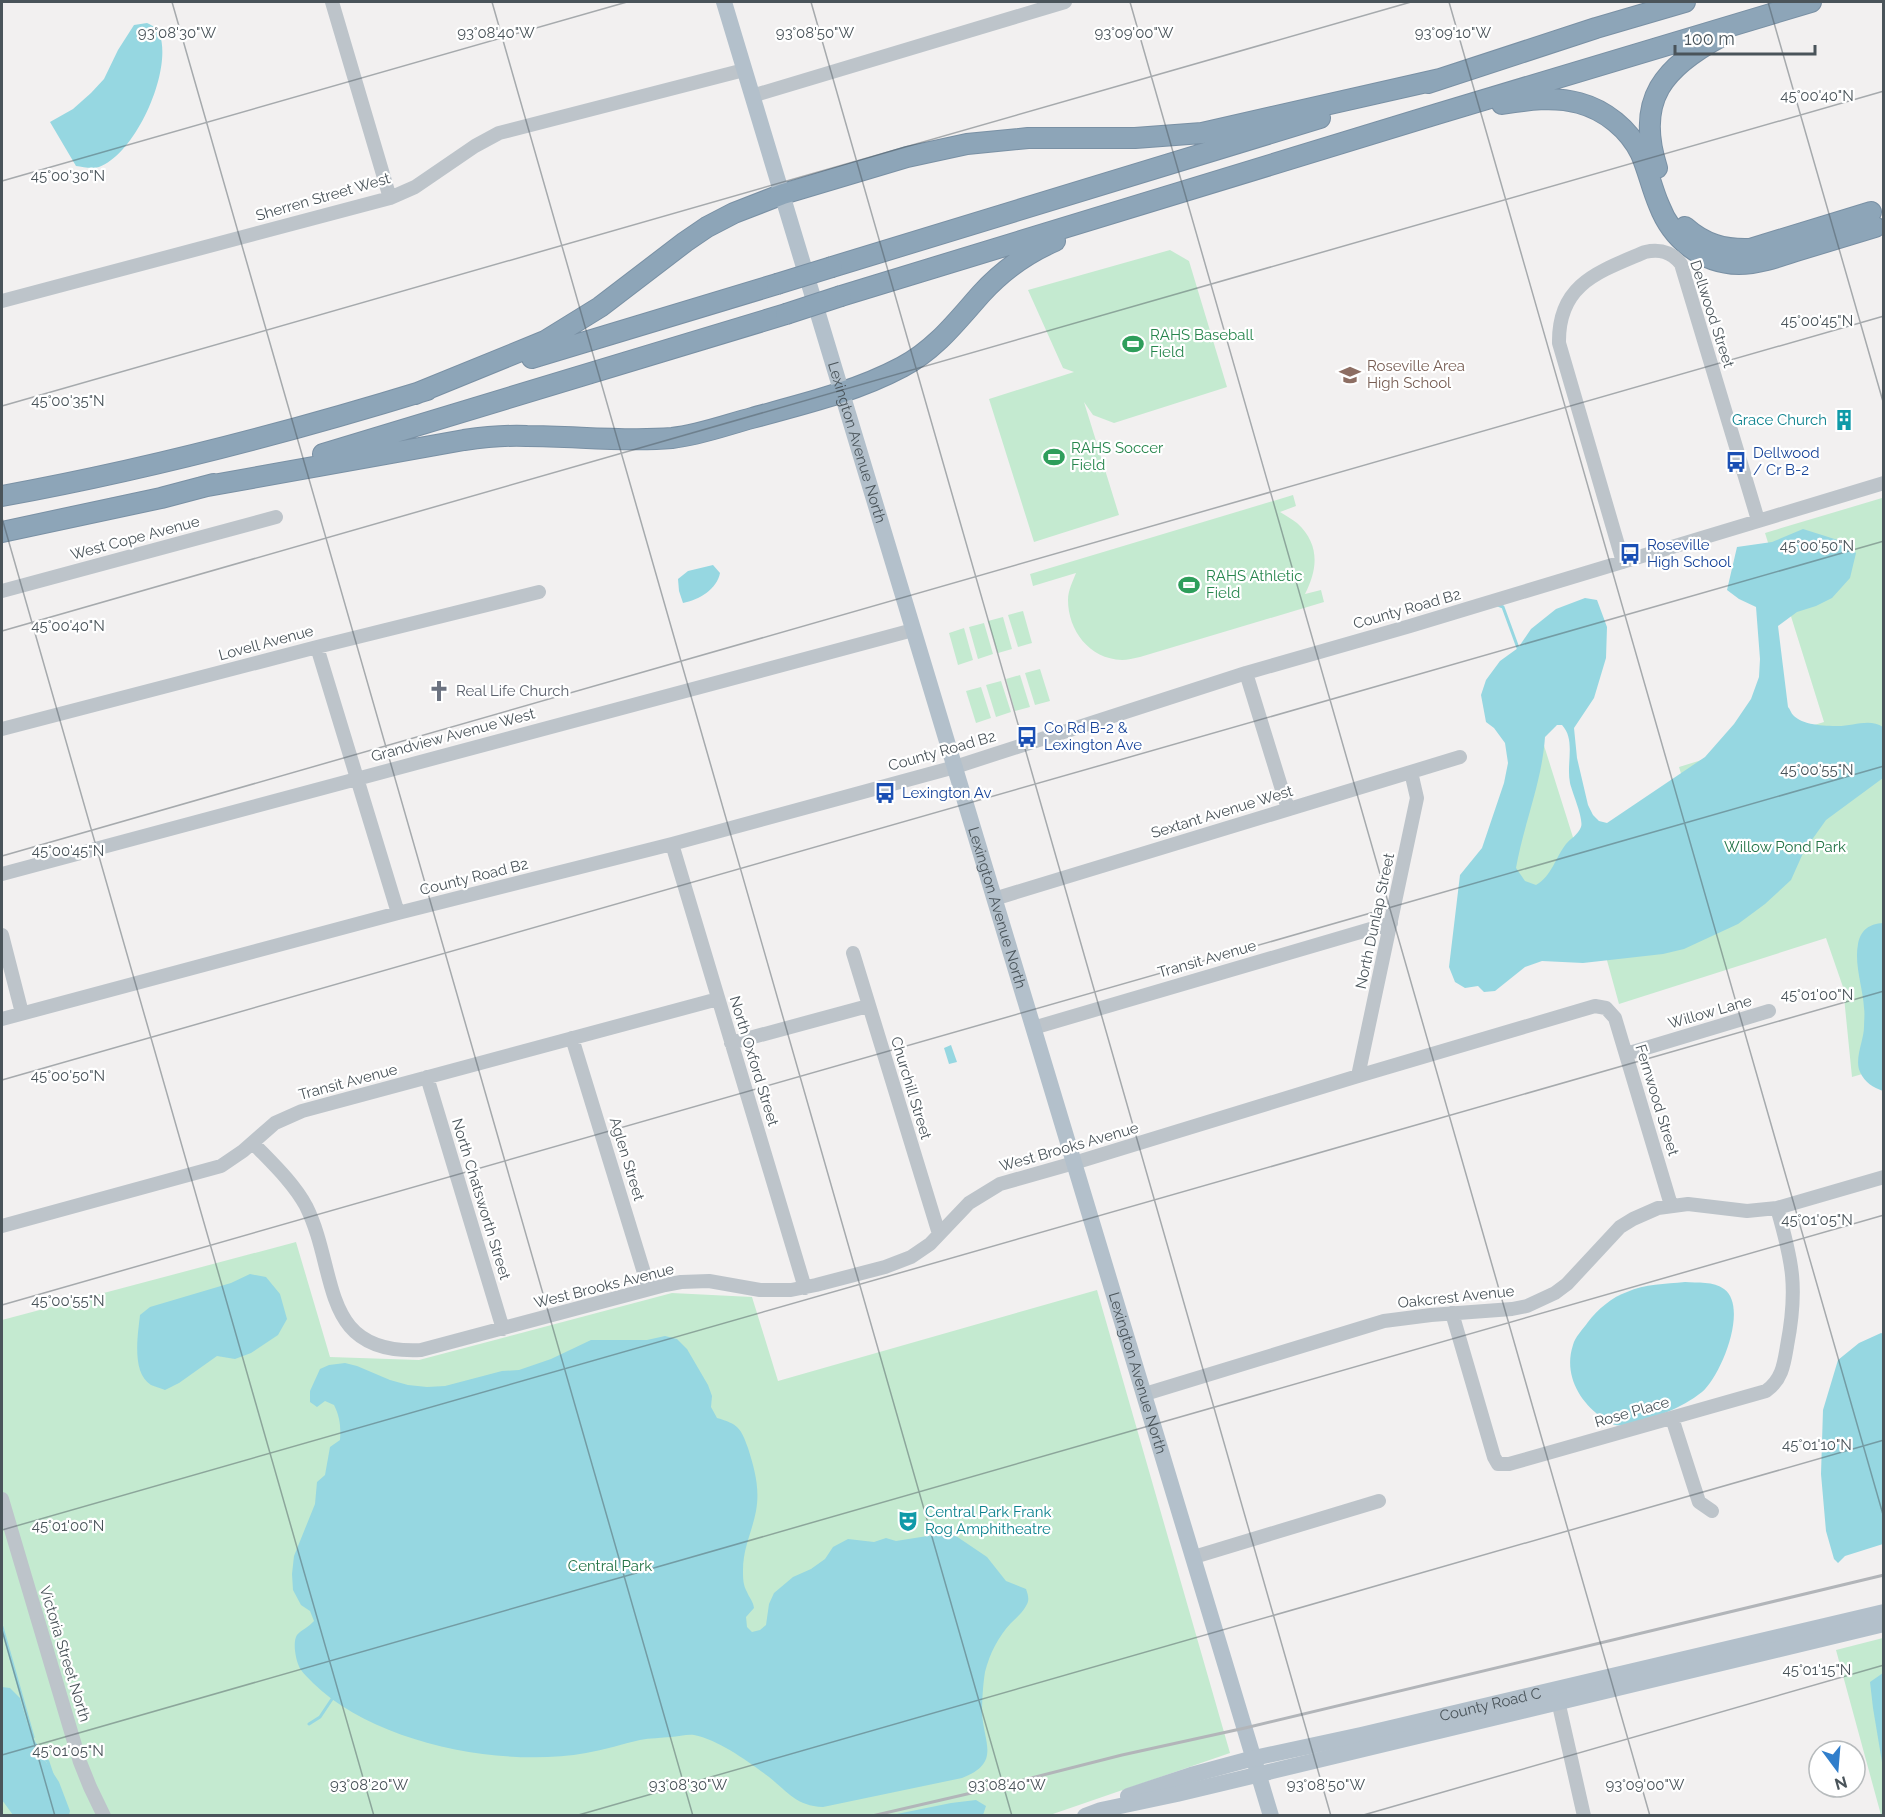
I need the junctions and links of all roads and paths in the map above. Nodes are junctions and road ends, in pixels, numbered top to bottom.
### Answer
1 (332, 2) edge
2 (724, 2) edge
3 (1065, 2) edge
4 (1685, 2) edge
5 (1811, 2) edge
6 (1782, 10) junction
7 (744, 70) junction
8 (1440, 79) junction
9 (752, 96) junction
10 (1437, 114) junction
11 (783, 194) junction
12 (390, 198) junction
13 (1137, 206) junction
14 (1878, 218) edge
15 (2, 301) edge
16 (842, 393) junction
17 (415, 394) junction
18 (1884, 483) edge
19 (202, 487) junction
20 (2, 496) edge
21 (276, 517) dead end
22 (1758, 520) junction
23 (2, 532) edge
24 (1623, 561) junction
25 (2, 591) edge
26 (539, 592) dead end
27 (913, 630) junction
28 (317, 647) junction
29 (1246, 673) junction
30 (2, 729) edge
31 (1460, 757) dead end
32 (955, 767) junction
33 (1411, 772) junction
34 (358, 778) junction
35 (1288, 809) junction
36 (672, 844) junction
37 (2, 874) edge
38 (994, 899) junction
39 (398, 913) junction
40 (1391, 923) junction
41 (2, 936) edge
42 (853, 953) dead end
43 (718, 999) junction
44 (868, 1006) junction
45 (1606, 1008) joint
46 (1769, 1011) dead end
47 (22, 1013) junction
48 (2, 1019) edge
49 (1033, 1028) junction
50 (572, 1038) junction
51 (731, 1042) junction
52 (1626, 1054) junction
53 (1358, 1076) junction
54 (427, 1077) junction
55 (253, 1143) junction
56 (1074, 1163) junction
57 (1884, 1177) edge
58 (1671, 1205) junction
59 (1777, 1208) junction
60 (2, 1226) edge
61 (939, 1234) junction
62 (805, 1288) junction
63 (649, 1289) junction
64 (1452, 1313) junction
65 (503, 1329) junction
66 (1145, 1394) junction
67 (1672, 1418) junction
68 (2, 1499) edge
69 (1379, 1502) dead end
70 (1712, 1512) dead end
71 (1194, 1557) junction
72 (1884, 1612) edge
73 (1884, 1624) edge
74 (1557, 1696) junction
75 (1256, 1766) junction
76 (1093, 1813) edge
77 (104, 1815) edge
78 (1271, 1815) edge
79 (1584, 1815) edge

1 - 12 street
2 - 7 main road, Lexington Avenue North
3 - 9 street
4 - 8 highway
5 - 6 highway
6 - 10 highway
6 - 14 highway
7 - 9 main road, Lexington Avenue North
7 - 12 street, Sherren Street West
8 - 11 highway
8 - 17 highway, bridge
9 - 11 main road, Lexington Avenue North
10 - 13 highway
10 - 14 highway
11 - 16 main road, Lexington Avenue North
11 - 17 highway
12 - 15 street, Sherren Street West
13 - 16 highway
13 - 19 highway, bridge
16 - 19 highway
16 - 27 main road, Lexington Avenue North
17 - 20 highway
18 - 22 street, County Road B2
19 - 23 highway
21 - 25 street, West Cope Avenue
22 - 24 street, County Road B2
22 - 24 street, Dellwood Street
24 - 29 street, County Road B2
26 - 28 street, Lovell Avenue
27 - 32 main road, Lexington Avenue North
27 - 34 street, Grandview Avenue West
28 - 30 street, Lovell Avenue
28 - 34 street
29 - 32 street, County Road B2
29 - 35 street
31 - 33 street, Sextant Avenue West
32 - 36 street, County Road B2
32 - 38 main road, Lexington Avenue North
33 - 35 street, Sextant Avenue West
33 - 40 street, North Dunlap Street
34 - 37 street, Grandview Avenue West
34 - 39 street
35 - 38 street, Sextant Avenue West
36 - 39 street, County Road B2
36 - 43 street, North Oxford Street
38 - 49 main road, Lexington Avenue North
39 - 47 street, County Road B2
40 - 49 street, Transit Avenue
40 - 53 street, North Dunlap Street
41 - 47 street
42 - 44 street, Churchill Street
43 - 50 street, Transit Avenue
43 - 51 street, North Oxford Street
44 - 51 street
44 - 61 street, Churchill Street
45 - 52 street, Fernwood Street
45 - 53 street, West Brooks Avenue
46 - 52 street, Willow Lane
47 - 48 street, County Road B2
49 - 56 main road, Lexington Avenue North
50 - 54 street, Transit Avenue
50 - 63 street, Aglen Street
51 - 62 street, North Oxford Street
52 - 58 street, Fernwood Street
53 - 56 street, West Brooks Avenue
54 - 55 street, Transit Avenue
54 - 65 street, North Chatsworth Street
55 - 60 street, Transit Avenue
55 - 65 street, West Brooks Avenue
56 - 61 street, West Brooks Avenue
56 - 66 main road, Lexington Avenue North
57 - 59 street, Oakcrest Avenue
58 - 59 street, Oakcrest Avenue
58 - 64 street, Oakcrest Avenue
59 - 67 street, Rose Place
61 - 62 street, West Brooks Avenue
62 - 63 street, West Brooks Avenue
63 - 65 street, West Brooks Avenue
64 - 66 street, Oakcrest Avenue
64 - 67 street, Rose Place
66 - 71 main road, Lexington Avenue North
67 - 70 street
68 - 77 street, Victoria Street North
69 - 71 street
71 - 75 main road, Lexington Avenue North
72 - 74 main road, County Road C
73 - 74 main road, County Road C
74 - 75 main road, County Road C
74 - 79 street
75 - 76 main road, County Road C
75 - 78 main road, Lexington Avenue North

